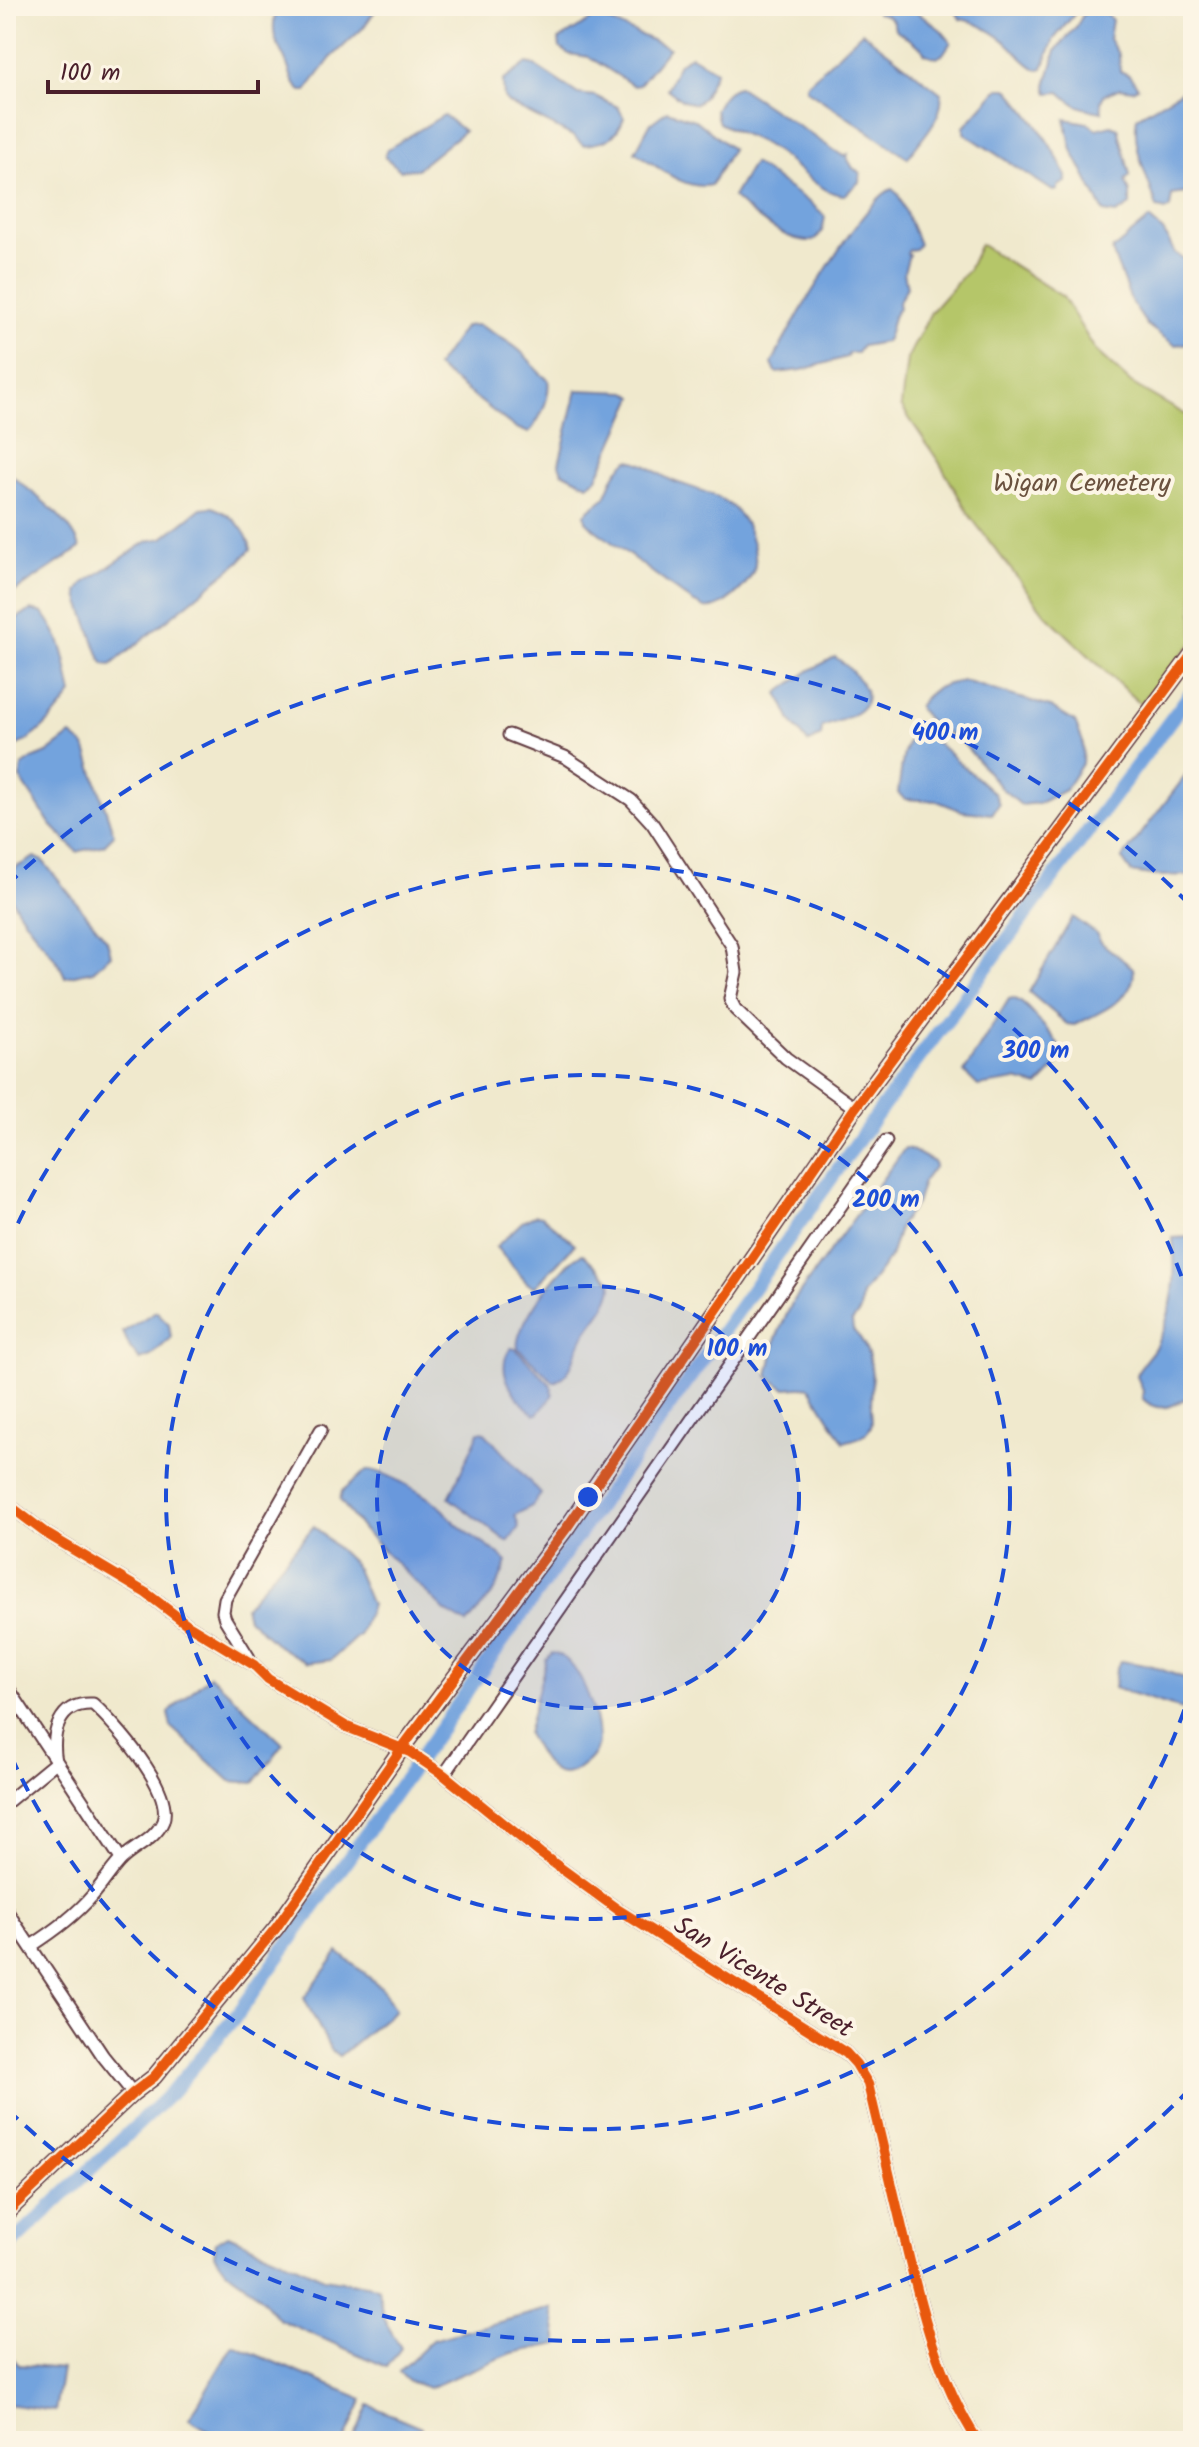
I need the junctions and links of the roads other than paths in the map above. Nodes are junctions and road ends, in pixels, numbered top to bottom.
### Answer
1 (1193, 653) edge
2 (509, 735) dead end
3 (855, 1108) junction
4 (886, 1141) dead end
5 (321, 1430) dead end
6 (6, 1503) edge
7 (254, 1665) junction
8 (6, 1685) edge
9 (406, 1750) junction
10 (56, 1762) junction
11 (444, 1775) junction
12 (6, 1803) edge
13 (121, 1859) junction
14 (6, 1910) edge
15 (10, 1925) edge
16 (31, 1946) junction
17 (133, 2093) junction
18 (6, 2213) edge
19 (978, 2441) edge

1 - 3 street
2 - 3 street
3 - 9 street
4 - 11 street
5 - 7 street
6 - 7 street
7 - 9 street, San Vicente Street
8 - 10 street
9 - 11 street, San Vicente Street
9 - 17 street
10 - 12 street
10 - 13 street
10 - 13 street
11 - 19 street, San Vicente Street
13 - 16 street
14 - 15 street
15 - 16 street
16 - 17 street
17 - 18 street

